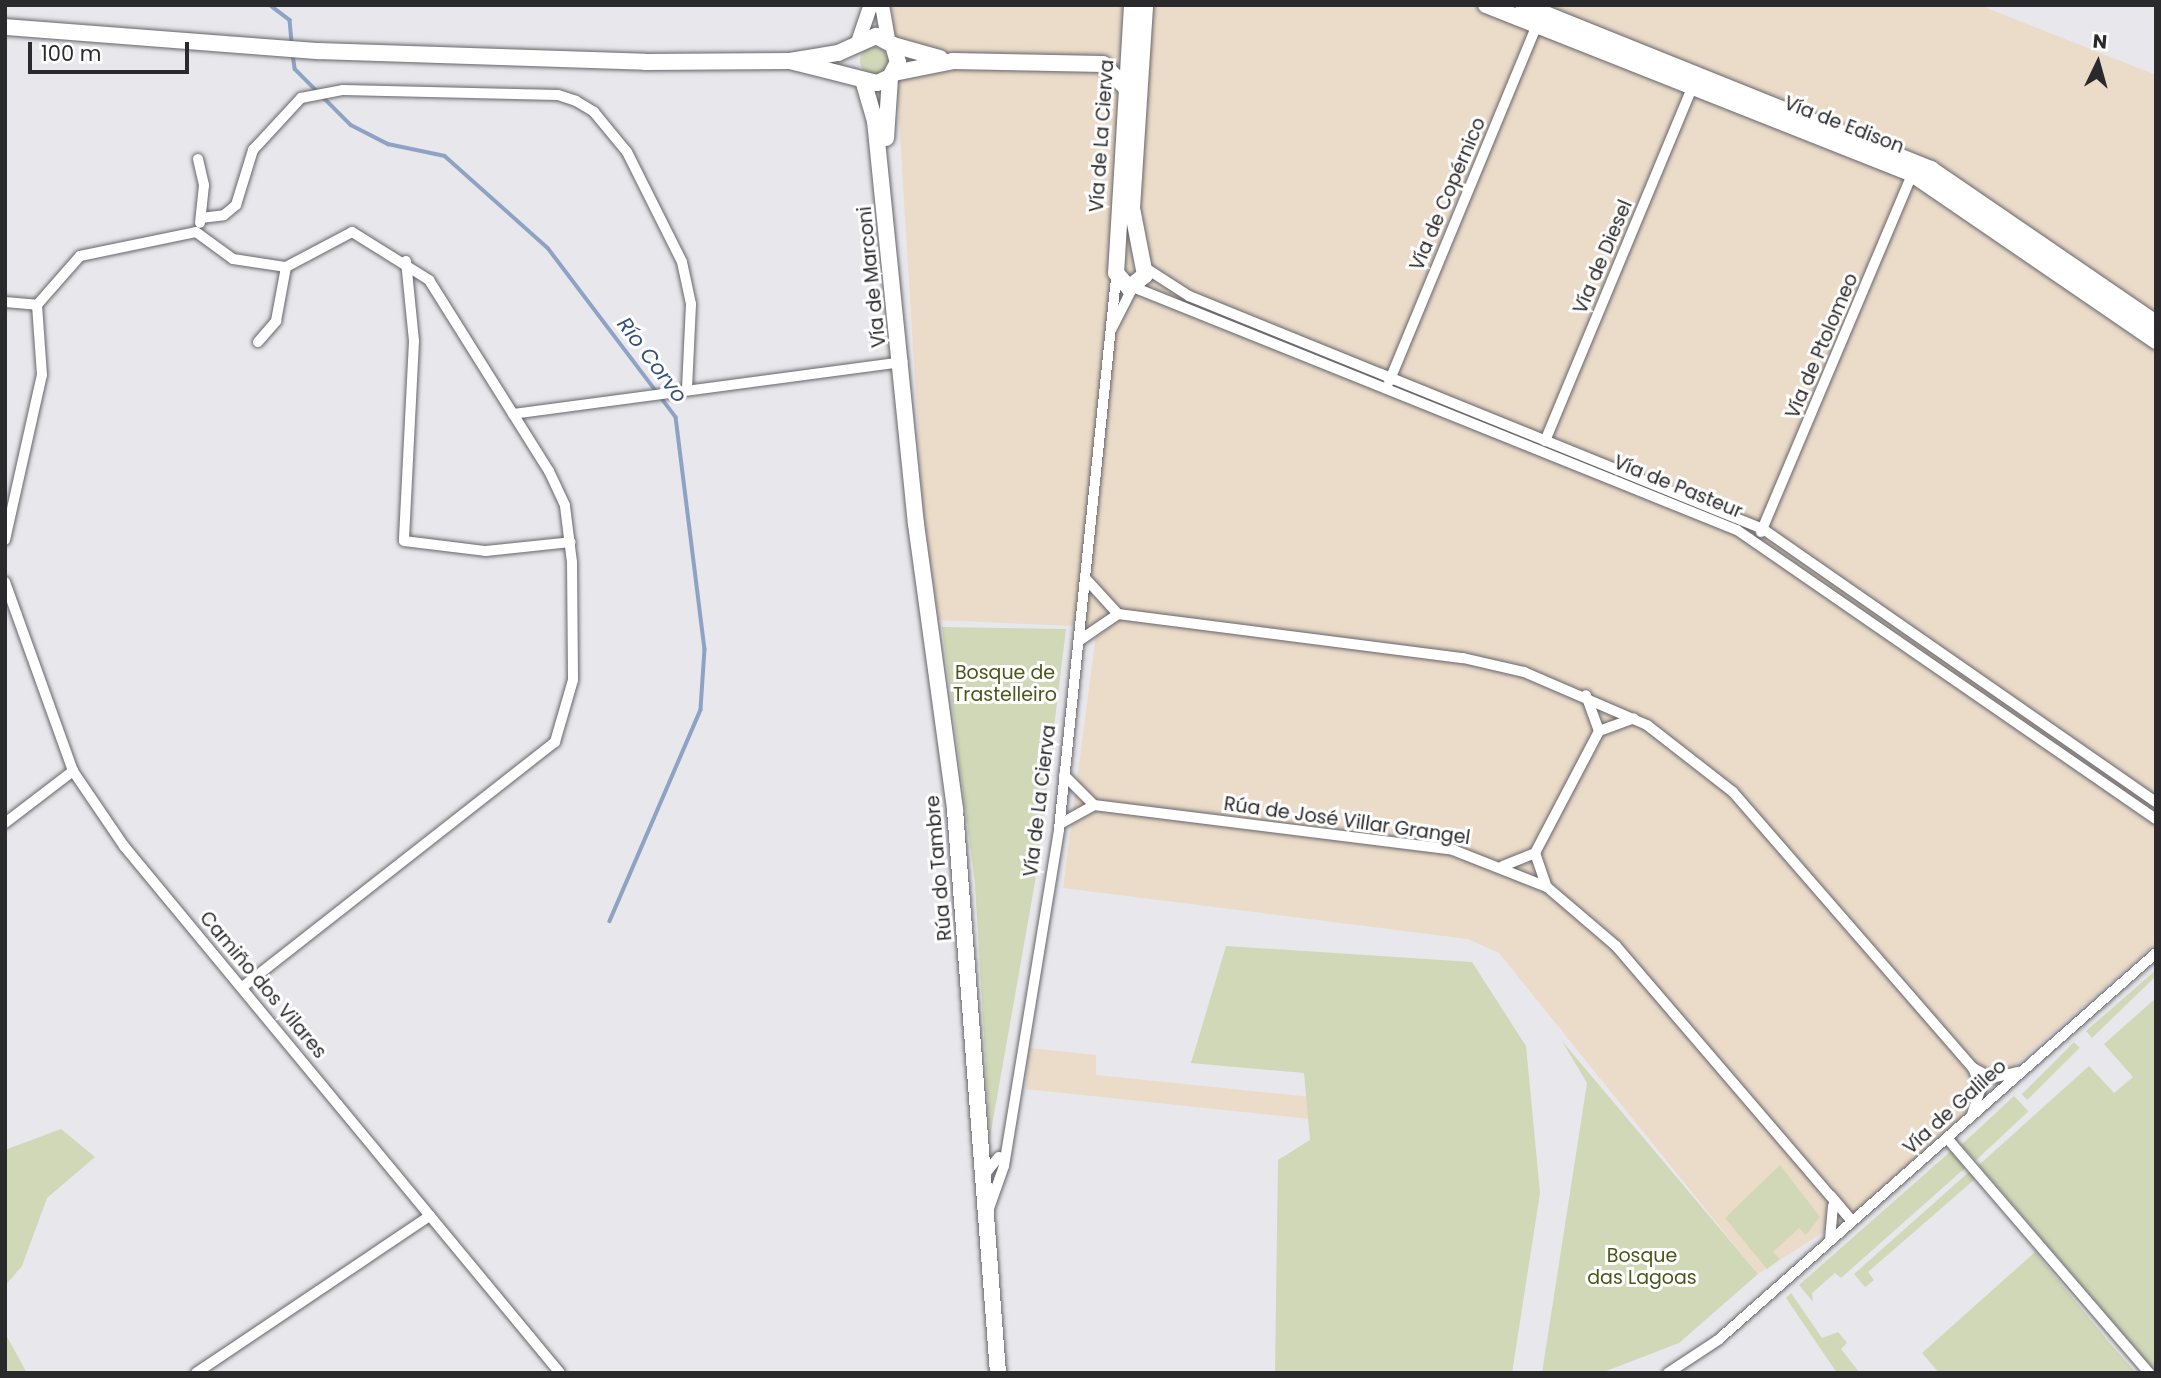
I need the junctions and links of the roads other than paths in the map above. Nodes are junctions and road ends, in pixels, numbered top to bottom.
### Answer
1 (871, 5) edge
2 (882, 5) edge
3 (1132, 5) edge
4 (1145, 5) edge
5 (1486, 5) edge
6 (1523, 5) edge
7 (1539, 19) junction
8 (5, 27) edge
9 (890, 43) junction
10 (1129, 43) junction
11 (857, 44) junction
12 (790, 61) junction
13 (953, 61) junction
14 (1103, 64) junction
15 (892, 75) junction
16 (860, 78) junction
17 (1695, 82) junction
18 (1126, 89) junction
19 (198, 159) dead end
20 (1914, 168) junction
21 (883, 186) junction
22 (201, 218) junction
23 (196, 232) junction
24 (406, 261) junction
25 (1140, 263) junction
26 (286, 267) junction
27 (1116, 273) junction
28 (1133, 287) junction
29 (5, 302) edge
30 (37, 305) junction
31 (2156, 323) edge
32 (1111, 330) junction
33 (2156, 341) edge
34 (258, 342) dead end
35 (903, 362) junction
36 (1392, 376) junction
37 (1387, 388) junction
38 (687, 389) junction
39 (513, 414) junction
40 (1547, 438) junction
41 (1542, 451) junction
42 (1763, 529) junction
43 (5, 540) edge
44 (1756, 541) junction
45 (571, 542) junction
46 (1087, 580) junction
47 (5, 582) edge
48 (1084, 610) junction
49 (1111, 613) junction
50 (1080, 639) junction
51 (1586, 695) junction
52 (1611, 706) junction
53 (1634, 718) junction
54 (1601, 727) junction
55 (73, 771) junction
56 (1065, 775) junction
57 (1062, 802) junction
58 (2156, 802) edge
59 (1089, 805) junction
60 (2156, 819) edge
61 (5, 823) edge
62 (1060, 824) junction
63 (1533, 857) junction
64 (1503, 866) junction
65 (1523, 875) junction
66 (1547, 887) junction
67 (2156, 953) edge
68 (242, 986) junction
69 (1973, 1068) junction
70 (2021, 1071) junction
71 (1992, 1078) junction
72 (1981, 1087) junction
73 (2004, 1087) junction
74 (1988, 1100) junction
75 (1972, 1115) junction
76 (1947, 1138) junction
77 (991, 1166) junction
78 (1002, 1175) junction
79 (1831, 1196) junction
80 (1872, 1204) junction
81 (987, 1214) junction
82 (430, 1216) junction
83 (1852, 1221) junction
84 (1830, 1240) junction
85 (196, 1373) edge
86 (560, 1373) edge
87 (998, 1373) edge
88 (1668, 1373) edge
89 (2149, 1373) edge

1 - 11 street
2 - 9 street
3 - 10 main road, Vía de La Cierva
4 - 25 main road, Vía de La Cierva
5 - 7 main road, Vía de Edison
6 - 7 main road, Vía de Edison
7 - 17 main road, Vía de Edison
7 - 36 street, Vía de Copérnico
8 - 12 main road
9 - 11 main road
9 - 13 main road
9 - 15 main road
10 - 14 main road
10 - 18 main road, Vía de La Cierva
11 - 12 main road
11 - 16 main road
12 - 16 main road
13 - 14 main road
13 - 15 main road
14 - 18 main road
15 - 16 main road
15 - 21 main road, Vía de Marconi
16 - 21 main road, Vía de Marconi
17 - 20 main road, Vía de Edison
17 - 40 street, Vía de Diesel
18 - 27 main road, Vía de La Cierva
19 - 22 street
20 - 31 main road, Vía de Edison
20 - 33 main road, Vía de Edison
20 - 42 street, Vía de Ptolomeo
21 - 35 main road, Vía de Marconi
22 - 23 street
22 - 38 street
23 - 26 street
23 - 30 street
24 - 26 street
24 - 39 street
24 - 45 street
25 - 27 main road
25 - 28 main road
25 - 36 street, Vía de Pasteur
26 - 34 street
27 - 28 main road
27 - 32 street, Vía de La Cierva
28 - 32 street, Vía de La Cierva
28 - 37 street, Vía de Pasteur
29 - 30 street
30 - 43 street
32 - 46 street, Vía de La Cierva
35 - 38 street
35 - 77 main road, Rúa do Tambre
36 - 37 street, Vía de Copérnico
36 - 40 street, Vía de Pasteur
37 - 41 street, Vía de Pasteur
38 - 39 street
39 - 45 street
40 - 41 street, Vía de Diesel
40 - 42 street, Vía de Pasteur
41 - 44 street, Vía de Pasteur
42 - 44 street, Vía de Ptolomeo
42 - 58 street, Vía de Pasteur
44 - 60 street, Vía de Pasteur
45 - 68 street
46 - 48 street, Vía de La Cierva
46 - 49 street
47 - 55 street, Camiño dos Vilares
48 - 49 street
48 - 50 street, Vía de La Cierva
49 - 50 street
49 - 51 street
50 - 56 street, Vía de La Cierva
51 - 52 street
51 - 54 street
52 - 53 street
52 - 54 street
53 - 54 street
53 - 69 street
54 - 63 street
55 - 61 street
55 - 68 street, Camiño dos Vilares
56 - 57 street, Vía de La Cierva
56 - 59 street
57 - 59 street, Rúa de José Villar Grangel
57 - 62 street, Vía de La Cierva
59 - 62 street
59 - 64 street, Rúa de José Villar Grangel
62 - 77 street, Vía de La Cierva
63 - 64 street
63 - 65 street
63 - 66 street
64 - 65 street, Rúa de José Villar Grangel
65 - 66 street, Rúa de José Villar Grangel
66 - 79 street, Rúa de José Villar Grangel
67 - 70 street, Vía de Galileo
68 - 82 street, Camiño dos Vilares
69 - 71 street
69 - 72 street
70 - 71 street
70 - 73 street, Vía de Galileo
71 - 72 street
71 - 73 street
72 - 74 street
72 - 75 street
73 - 74 street, Vía de Galileo
74 - 75 street, Vía de Galileo
75 - 76 street, Vía de Galileo
76 - 80 street, Vía de Galileo
76 - 89 street
77 - 78 street
77 - 78 street, Vía de La Cierva
77 - 81 main road, Rúa do Tambre
78 - 81 street, Vía de La Cierva
79 - 80 street
79 - 83 street, Rúa de José Villar Grangel
79 - 84 street
80 - 83 street, Vía de Galileo
81 - 87 main road, Rúa do Tambre
82 - 85 street
82 - 86 street, Camiño dos Vilares
83 - 84 street, Vía de Galileo
84 - 88 street, Vía de Galileo

